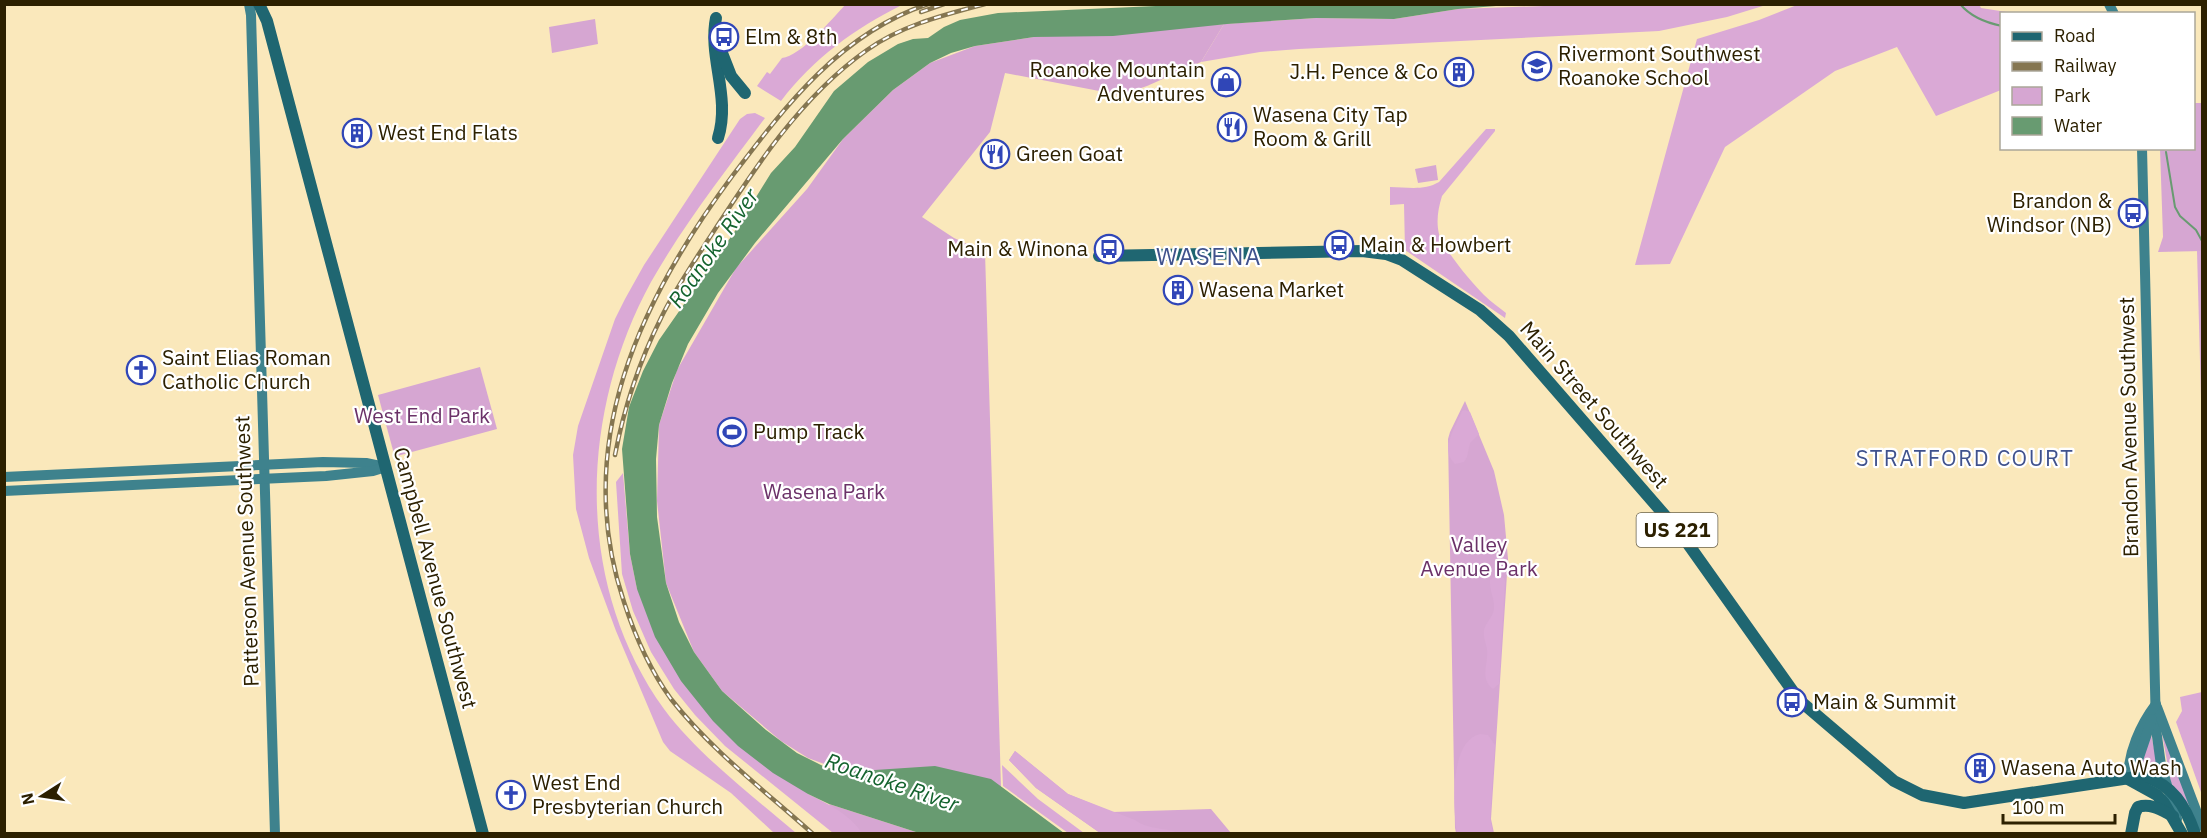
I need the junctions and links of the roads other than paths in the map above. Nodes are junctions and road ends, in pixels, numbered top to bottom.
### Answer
1 (257, 4) edge
2 (265, 4) edge
3 (715, 4) edge
4 (250, 10) edge
5 (267, 18) junction
6 (716, 18) junction
7 (745, 93) dead end
8 (718, 138) dead end
9 (2142, 150) edge
10 (1100, 256) dead end
11 (264, 463) junction
12 (386, 467) junction
13 (4, 477) edge
14 (264, 478) junction
15 (4, 491) edge
16 (2156, 704) junction
17 (2128, 779) junction
18 (2167, 787) junction
19 (2173, 816) junction
20 (2202, 825) edge
21 (2181, 831) edge
22 (275, 834) edge
23 (483, 834) edge
24 (2131, 834) edge
25 (2195, 834) edge

1 - 4 main road, Patterson Avenue Southwest
1 - 5 main road, Campbell Avenue Southwest
2 - 5 main road, Campbell Avenue Southwest
3 - 6 main road
4 - 11 main road, Patterson Avenue Southwest
5 - 12 main road, Campbell Avenue Southwest
6 - 7 main road
6 - 8 main road
9 - 16 main road, Brandon Avenue Southwest
10 - 17 main road, Main Street Southwest / US 221
11 - 12 main road
11 - 13 main road
11 - 14 main road, Patterson Avenue Southwest
12 - 14 main road
12 - 23 main road, Campbell Avenue Southwest
14 - 15 main road
14 - 22 main road, Patterson Avenue Southwest
16 - 17 main road
16 - 18 main road, Brandon Avenue Southwest
16 - 20 main road, Brandon Avenue Southwest
17 - 18 main road, US 221
17 - 19 main road
18 - 21 main road, Brandon Avenue Southwest
18 - 25 main road, Brandon Avenue Southwest
19 - 21 main road
19 - 24 main road

